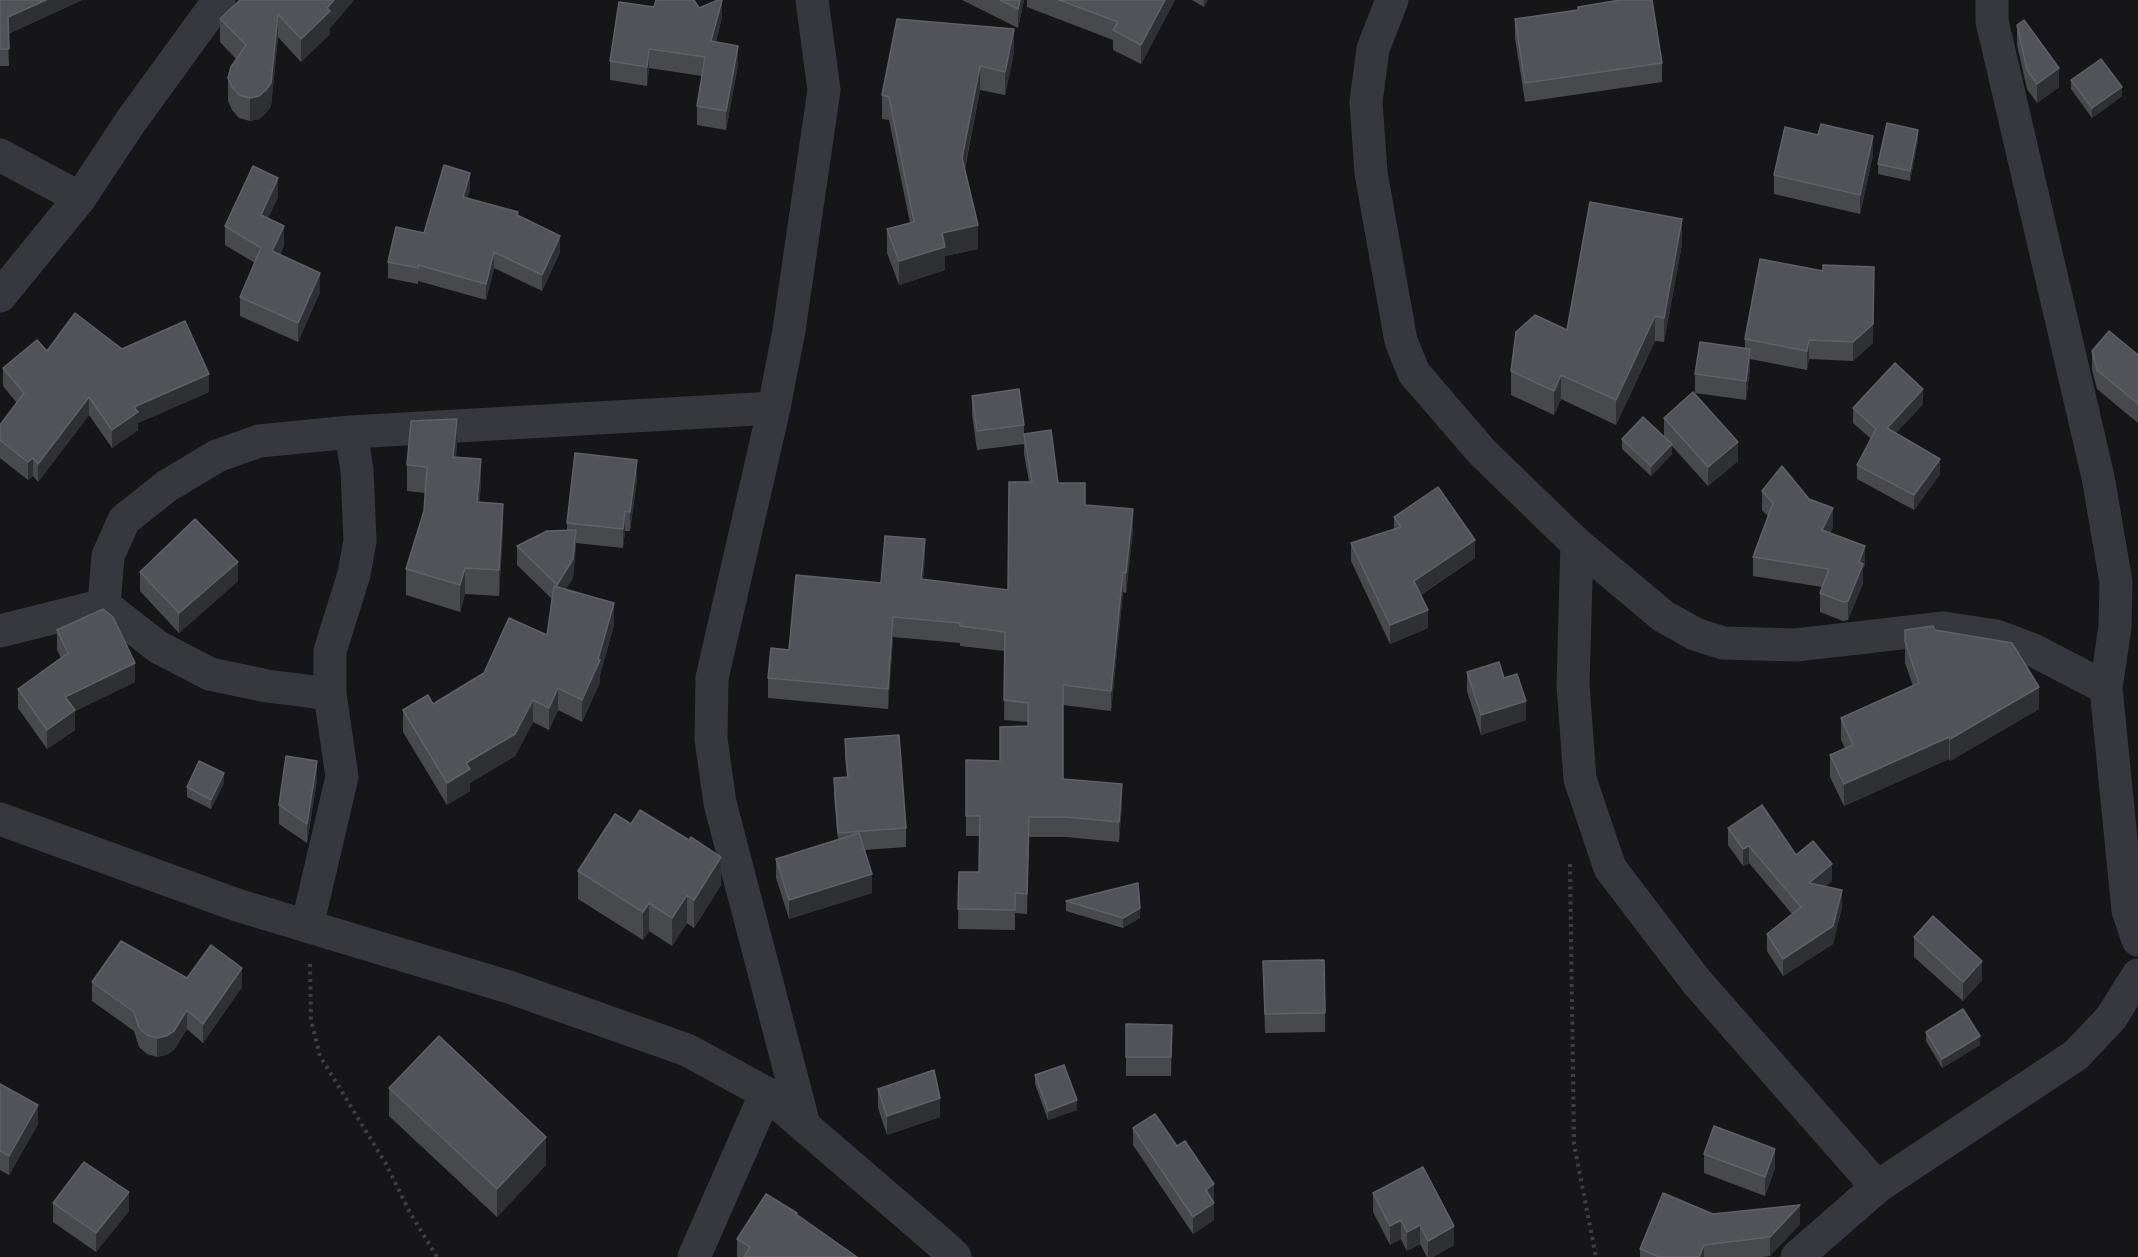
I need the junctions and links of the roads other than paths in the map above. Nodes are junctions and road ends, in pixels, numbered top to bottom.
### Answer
1 (219, 0) edge
2 (812, 0) edge
3 (1392, 0) edge
4 (1992, 0) edge
5 (0, 155) edge
6 (80, 198) junction
7 (0, 296) edge
8 (774, 408) junction
9 (351, 432) junction
10 (1577, 544) junction
11 (104, 605) junction
12 (0, 631) edge
13 (2106, 688) junction
14 (330, 694) junction
15 (0, 819) edge
16 (307, 926) junction
17 (2138, 940) edge
18 (2138, 975) edge
19 (766, 1093) junction
20 (804, 1125) junction
21 (1877, 1187) junction
22 (694, 1257) edge
23 (955, 1257) edge
24 (1797, 1257) edge

1 - 6 street
2 - 8 street
3 - 10 street
4 - 13 street
5 - 6 street
6 - 7 street
8 - 9 street
8 - 20 street
9 - 11 street
9 - 14 street
10 - 13 street
10 - 21 street
11 - 12 street
11 - 14 street
13 - 17 street
14 - 16 street
15 - 16 street
16 - 19 street
18 - 21 street
19 - 20 street
19 - 22 street
20 - 23 street
21 - 24 street

